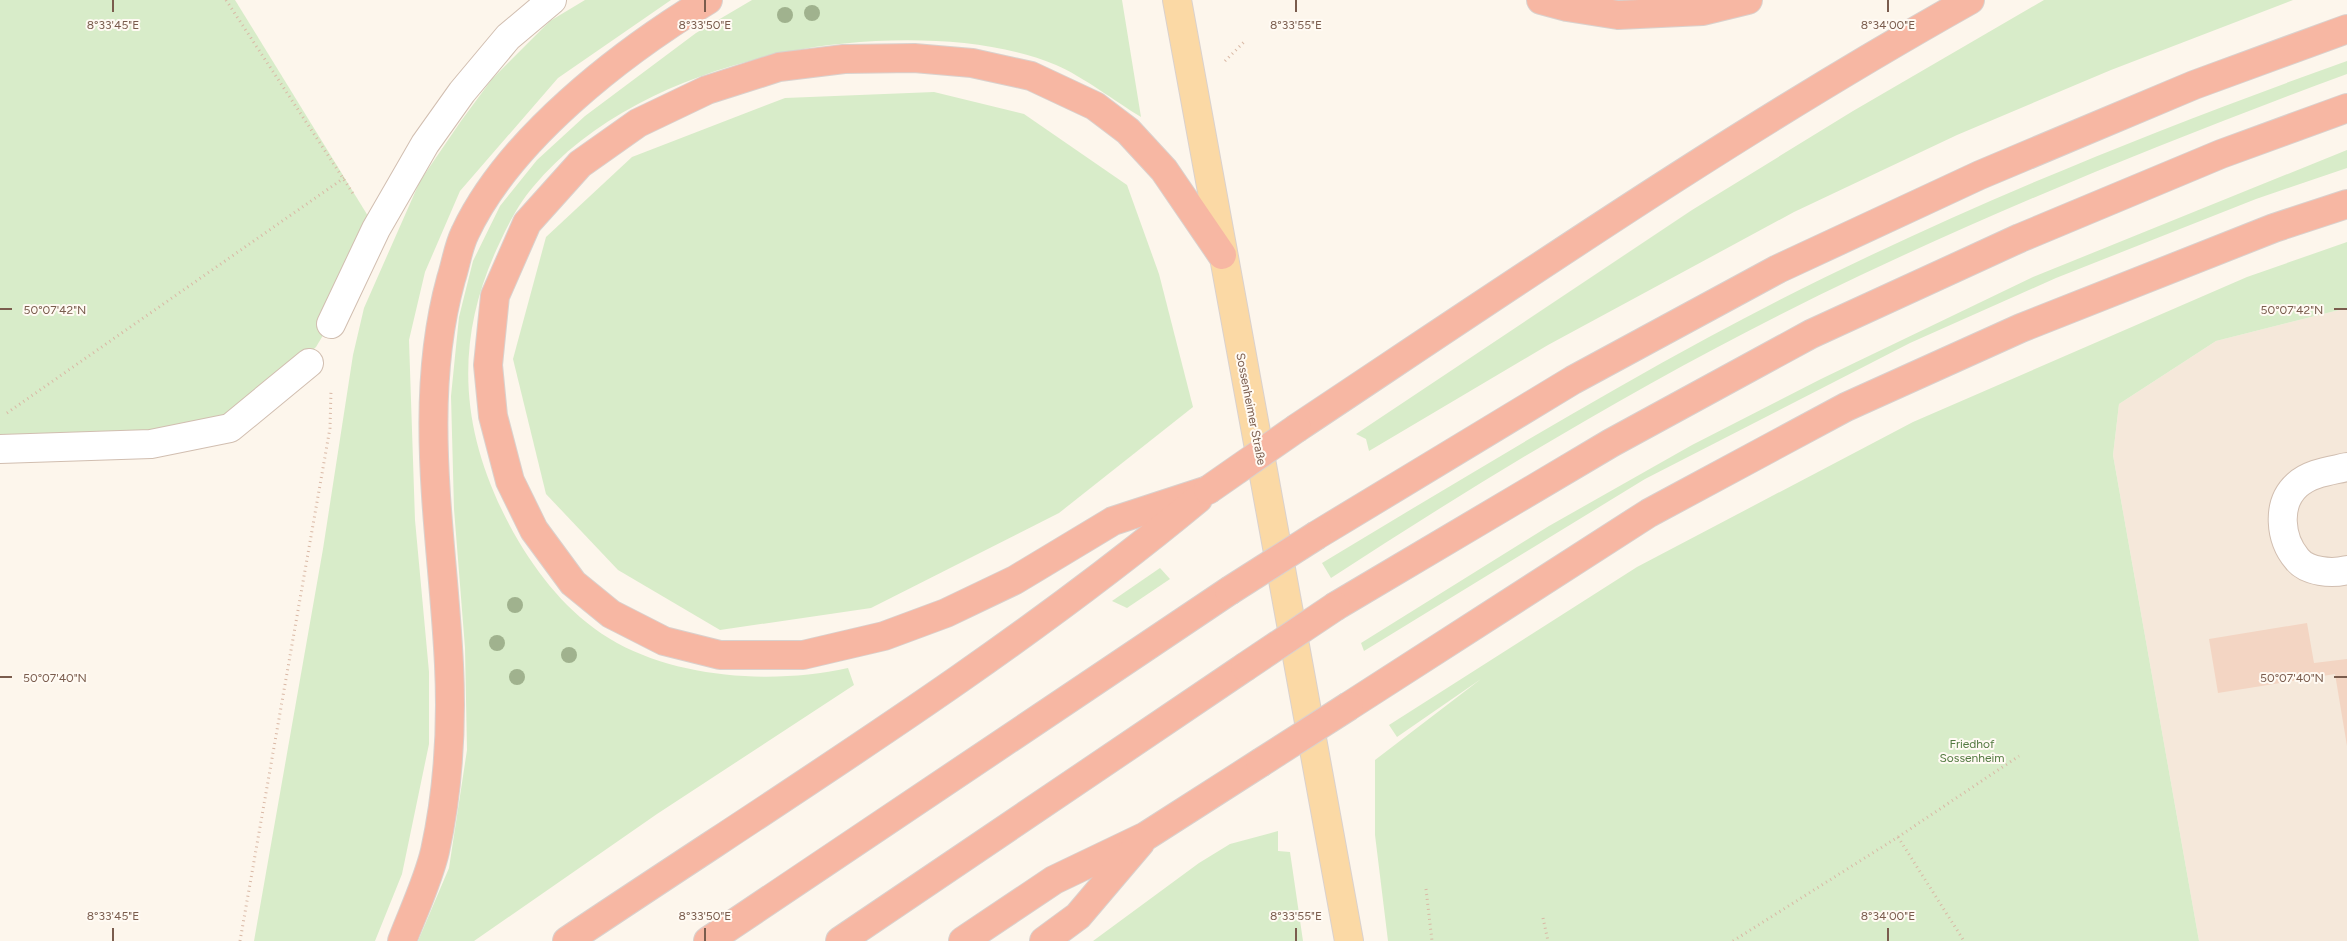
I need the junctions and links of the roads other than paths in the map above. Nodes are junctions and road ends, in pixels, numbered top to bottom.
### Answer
1 (552, 0) edge
2 (708, 0) edge
3 (1177, 0) edge
4 (1541, 0) edge
5 (1748, 0) edge
6 (1970, 0) edge
7 (1569, 4) edge
8 (2347, 29) edge
9 (2347, 108) edge
10 (2347, 204) edge
11 (1222, 255) junction
12 (331, 324) dead end
13 (309, 363) dead end
14 (0, 449) edge
15 (2347, 467) edge
16 (1208, 490) junction
17 (2347, 570) edge
18 (1146, 836) junction
19 (402, 941) edge
20 (567, 941) edge
21 (708, 941) edge
22 (840, 941) edge
23 (963, 941) edge
24 (1044, 941) edge
25 (1349, 941) edge

1 - 12 street
2 - 19 highway
3 - 11 main road, Sossenheimer Straße
4 - 7 highway
5 - 7 highway
6 - 16 highway, bridge
8 - 21 highway, bridge
9 - 22 highway, bridge
10 - 18 highway, bridge
11 - 16 highway
11 - 25 main road, Sossenheimer Straße
13 - 14 street
15 - 17 street
16 - 20 highway
18 - 23 highway
18 - 24 highway

